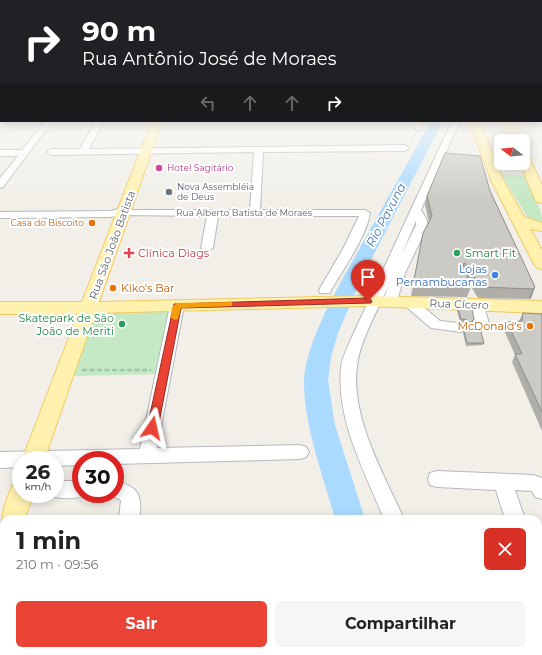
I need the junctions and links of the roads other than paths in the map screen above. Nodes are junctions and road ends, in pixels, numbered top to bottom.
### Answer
1 (35, 140) edge
2 (89, 140) edge
3 (150, 140) edge
4 (449, 140) edge
5 (481, 140) edge
6 (405, 148) road end
7 (259, 150) junction
8 (83, 151) junction
9 (146, 151) junction
10 (51, 152) dead end
11 (0, 153) edge
12 (25, 153) junction
13 (530, 169) edge
14 (538, 182) edge
15 (0, 185) edge
16 (542, 199) edge
17 (255, 213) junction
18 (120, 214) junction
19 (212, 214) junction
20 (0, 215) edge
21 (518, 219) junction
22 (542, 227) edge
23 (529, 239) junction
24 (207, 248) dead end
25 (542, 256) edge
26 (542, 264) edge
27 (321, 296) junction
28 (377, 301) junction
29 (409, 302) junction
30 (478, 305) junction
31 (177, 306) junction
32 (542, 307) edge
33 (0, 308) edge
34 (89, 308) junction
35 (461, 327) dead end
36 (477, 327) edge
37 (37, 451) edge
38 (300, 452) dead end
39 (147, 457) junction
40 (64, 459) edge
41 (0, 460) edge
42 (12, 460) edge
43 (437, 478) dead end
44 (502, 481) junction
45 (124, 490) edge
46 (542, 490) edge
47 (18, 503) edge
48 (13, 515) edge
49 (130, 515) edge
50 (392, 515) edge
51 (514, 515) edge

1 - 12 street
2 - 8 street
3 - 9 main road, Rua São João Batista
4 - 28 street
5 - 21 main road
6 - 7 street
7 - 9 street
7 - 17 street
8 - 9 street
8 - 10 street
9 - 18 main road, Rua São João Batista
11 - 12 street
12 - 15 street
13 - 14 main road
14 - 16 main road
17 - 19 street, Rua Alberto Batista de Moraes
17 - 27 street, Rua Alberto Batista de Moraes
18 - 19 street, Rua Alberto Batista de Moraes
18 - 20 street, Rua Alberto Batista de Moraes
18 - 34 main road, Rua São João Batista
19 - 24 street
21 - 22 main road
21 - 23 main road
23 - 25 main road
23 - 26 main road
27 - 28 main road, Rua Cícero
27 - 31 main road, Rua Cícero
28 - 29 main road, Rua Cícero
28 - 50 street
29 - 30 main road, Rua Cícero
29 - 35 street
30 - 32 main road, Rua Cícero
30 - 36 street
31 - 34 main road, Rua Cícero
31 - 39 street
33 - 34 main road, Rua Cícero
34 - 37 main road, Rua São João Batista
38 - 39 street
39 - 40 street
41 - 42 street
43 - 44 street
44 - 46 street
44 - 51 street
45 - 49 street
47 - 48 main road

